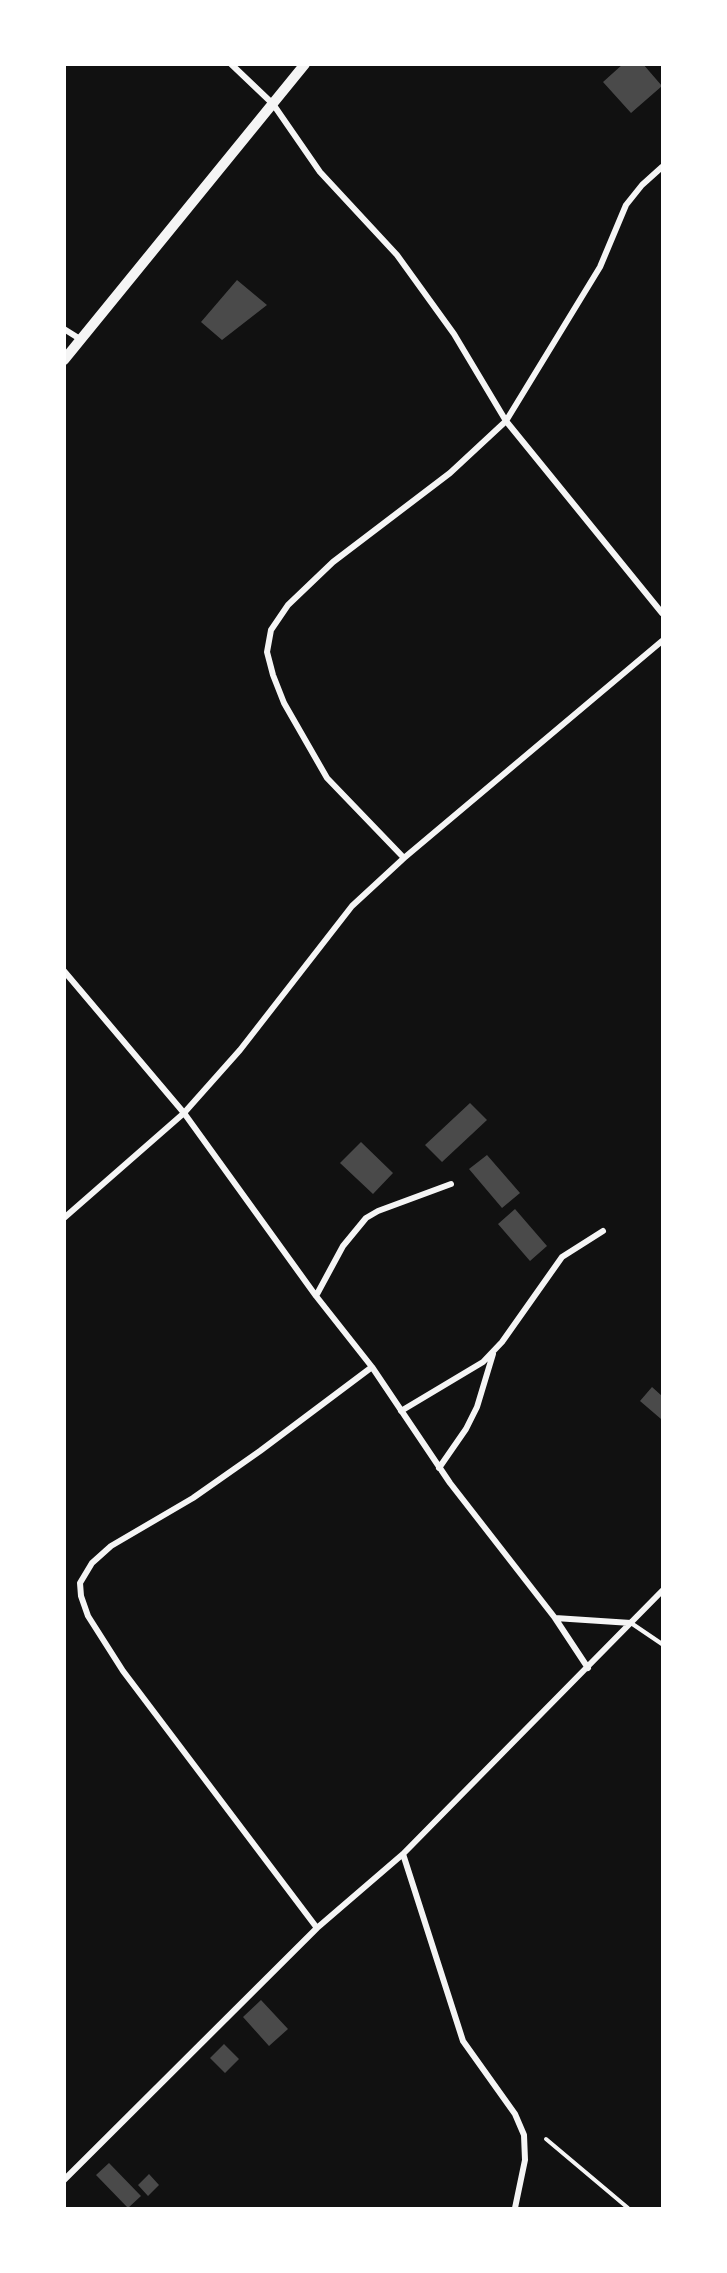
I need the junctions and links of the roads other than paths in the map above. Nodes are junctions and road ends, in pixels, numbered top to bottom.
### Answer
1 (231, 64) edge
2 (304, 64) edge
3 (273, 104) junction
4 (663, 167) edge
5 (64, 329) edge
6 (80, 339) junction
7 (64, 360) edge
8 (506, 421) junction
9 (663, 613) edge
10 (663, 641) edge
11 (404, 858) junction
12 (64, 971) edge
13 (183, 1113) junction
14 (451, 1185) dead end
15 (64, 1218) edge
16 (603, 1231) dead end
17 (316, 1296) junction
18 (493, 1353) junction
19 (372, 1368) junction
20 (401, 1411) junction
21 (439, 1468) junction
22 (663, 1591) edge
23 (555, 1618) junction
24 (631, 1623) junction
25 (663, 1644) edge
26 (588, 1668) junction
27 (403, 1854) junction
28 (317, 1928) junction
29 (64, 2180) edge
30 (515, 2208) edge

1 - 3 street
2 - 3 street
3 - 6 street
3 - 8 street
4 - 8 street
5 - 6 street
6 - 7 street
8 - 9 street
8 - 11 street
10 - 11 street
11 - 13 street
12 - 13 street
13 - 15 street
13 - 17 street
14 - 17 street
16 - 18 street
17 - 19 street
18 - 20 street
18 - 21 street
19 - 20 street
19 - 28 street
20 - 21 street
21 - 23 street
22 - 24 street
23 - 24 street
23 - 26 street
24 - 25 lane
24 - 26 street
26 - 27 street
27 - 28 street
27 - 30 street
28 - 29 street

